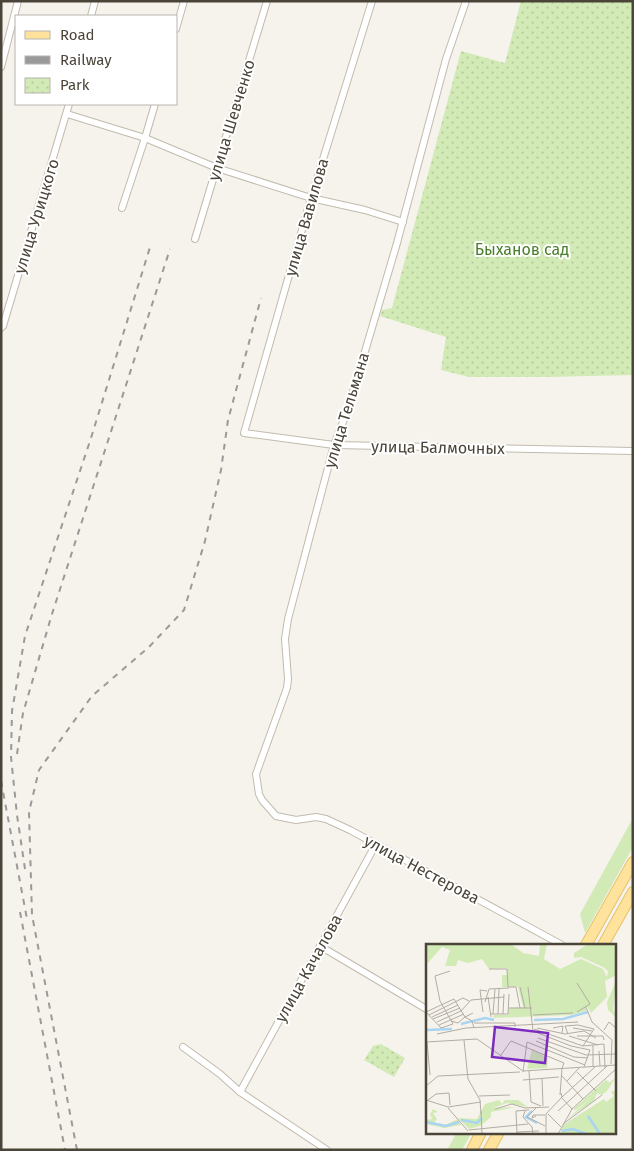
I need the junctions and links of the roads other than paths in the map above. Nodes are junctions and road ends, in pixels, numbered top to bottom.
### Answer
1 (18, 1) edge
2 (95, 1) edge
3 (184, 1) edge
4 (268, 1) edge
5 (372, 1) edge
6 (466, 1) edge
7 (91, 15) edge
8 (178, 22) edge
9 (1, 67) edge
10 (69, 105) edge
11 (155, 105) edge
12 (67, 114) junction
13 (145, 138) junction
14 (217, 168) junction
15 (311, 198) junction
16 (122, 208) dead end
17 (403, 222) junction
18 (195, 239) dead end
19 (1, 328) edge
20 (244, 433) joint
21 (334, 445) junction
22 (633, 451) edge
23 (276, 816) joint
24 (376, 844) junction
25 (633, 862) edge
26 (633, 892) edge
27 (560, 944) edge
28 (587, 944) edge
29 (604, 944) edge
30 (320, 946) junction
31 (426, 1009) edge
32 (183, 1047) dead end
33 (240, 1092) junction
34 (481, 1134) edge
35 (498, 1134) edge
36 (327, 1150) edge
37 (472, 1150) edge
38 (489, 1150) edge

1 - 9 street
2 - 7 street
3 - 8 street
4 - 14 street, улица Шевченко
5 - 15 street, улица Вавилова
6 - 17 street, улица Тельмана
10 - 12 street, улица Урицкого
11 - 13 street
12 - 13 street
12 - 19 street, улица Урицкого
13 - 14 street
13 - 16 street
14 - 15 street
14 - 18 street, улица Шевченко
15 - 17 street
15 - 20 street, улица Вавилова
17 - 21 street, улица Тельмана
20 - 21 street, улица Балмочных
21 - 22 street, улица Балмочных
21 - 23 street, улица Тельмана
23 - 24 street, улица Нестерова
24 - 27 street, улица Нестерова
24 - 30 street, улица Качалова
25 - 28 main road
26 - 29 main road
30 - 31 street
30 - 33 street, улица Качалова
32 - 33 street
33 - 36 street
34 - 37 main road
35 - 38 main road

